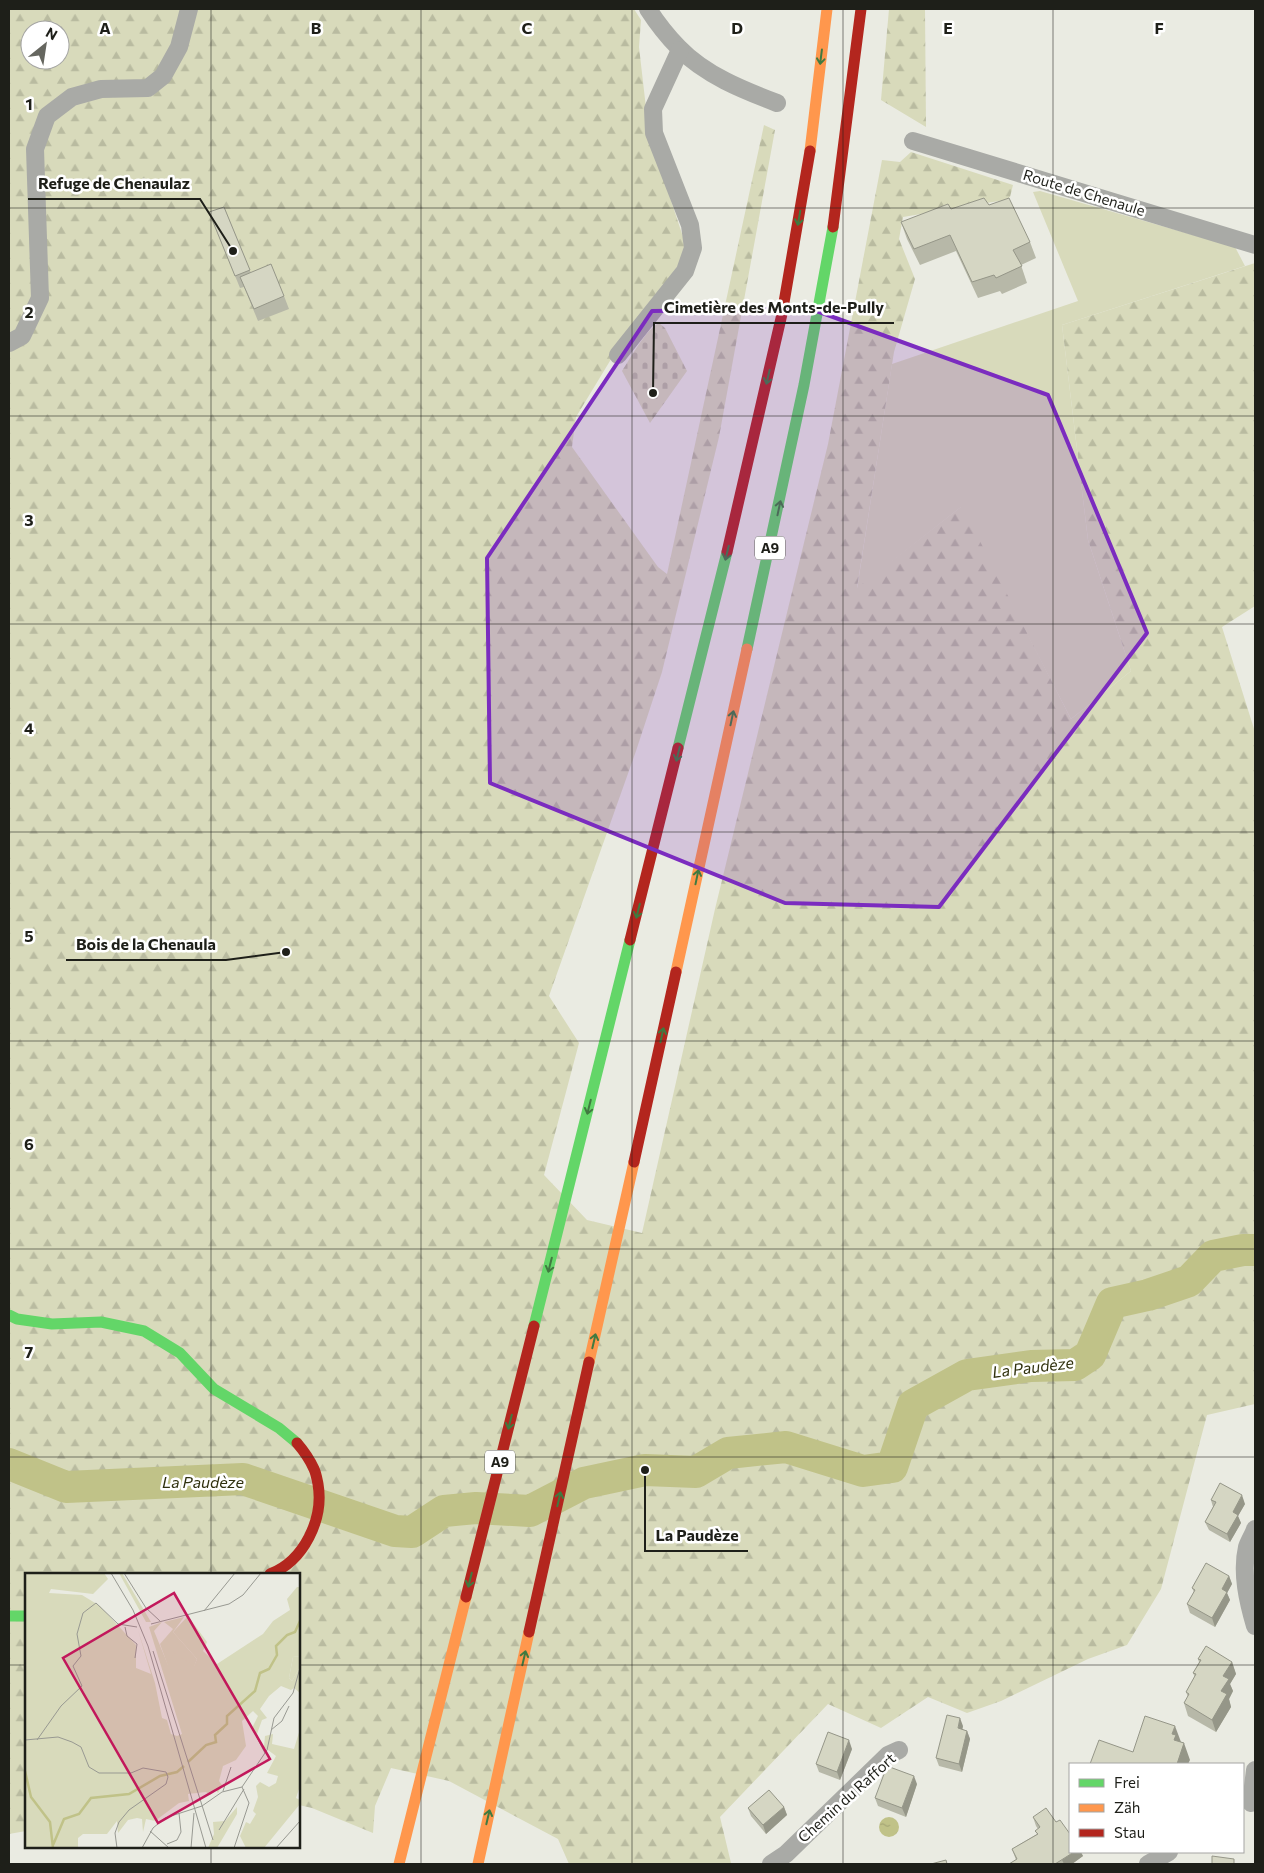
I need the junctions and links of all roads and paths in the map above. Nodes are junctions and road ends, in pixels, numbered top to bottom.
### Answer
1 (189, 9) edge
2 (648, 9) edge
3 (827, 9) edge
4 (861, 9) edge
5 (680, 50) junction
6 (777, 103) dead end
7 (913, 141) dead end
8 (1255, 245) edge
9 (9, 343) edge
10 (618, 355) dead end
11 (9, 1315) edge
12 (1255, 1529) edge
13 (273, 1573) edge
14 (9, 1616) edge
15 (25, 1616) edge
16 (1255, 1626) edge
17 (899, 1750) dead end
18 (1255, 1770) edge
19 (1250, 1803) edge
20 (1167, 1853) edge
21 (399, 1864) edge
22 (478, 1864) edge
23 (772, 1864) edge
24 (1148, 1864) edge

1 - 9 street
2 - 5 street
3 -> 21 main road, A9
22 -> 4 main road, A9
5 - 6 street
5 - 10 street
7 - 8 street, Route de Chenaule
11 - 13 main road
12 - 16 street
14 - 15 main road
17 - 23 street, Chemin du Raffort
18 - 19 street
20 - 24 street

